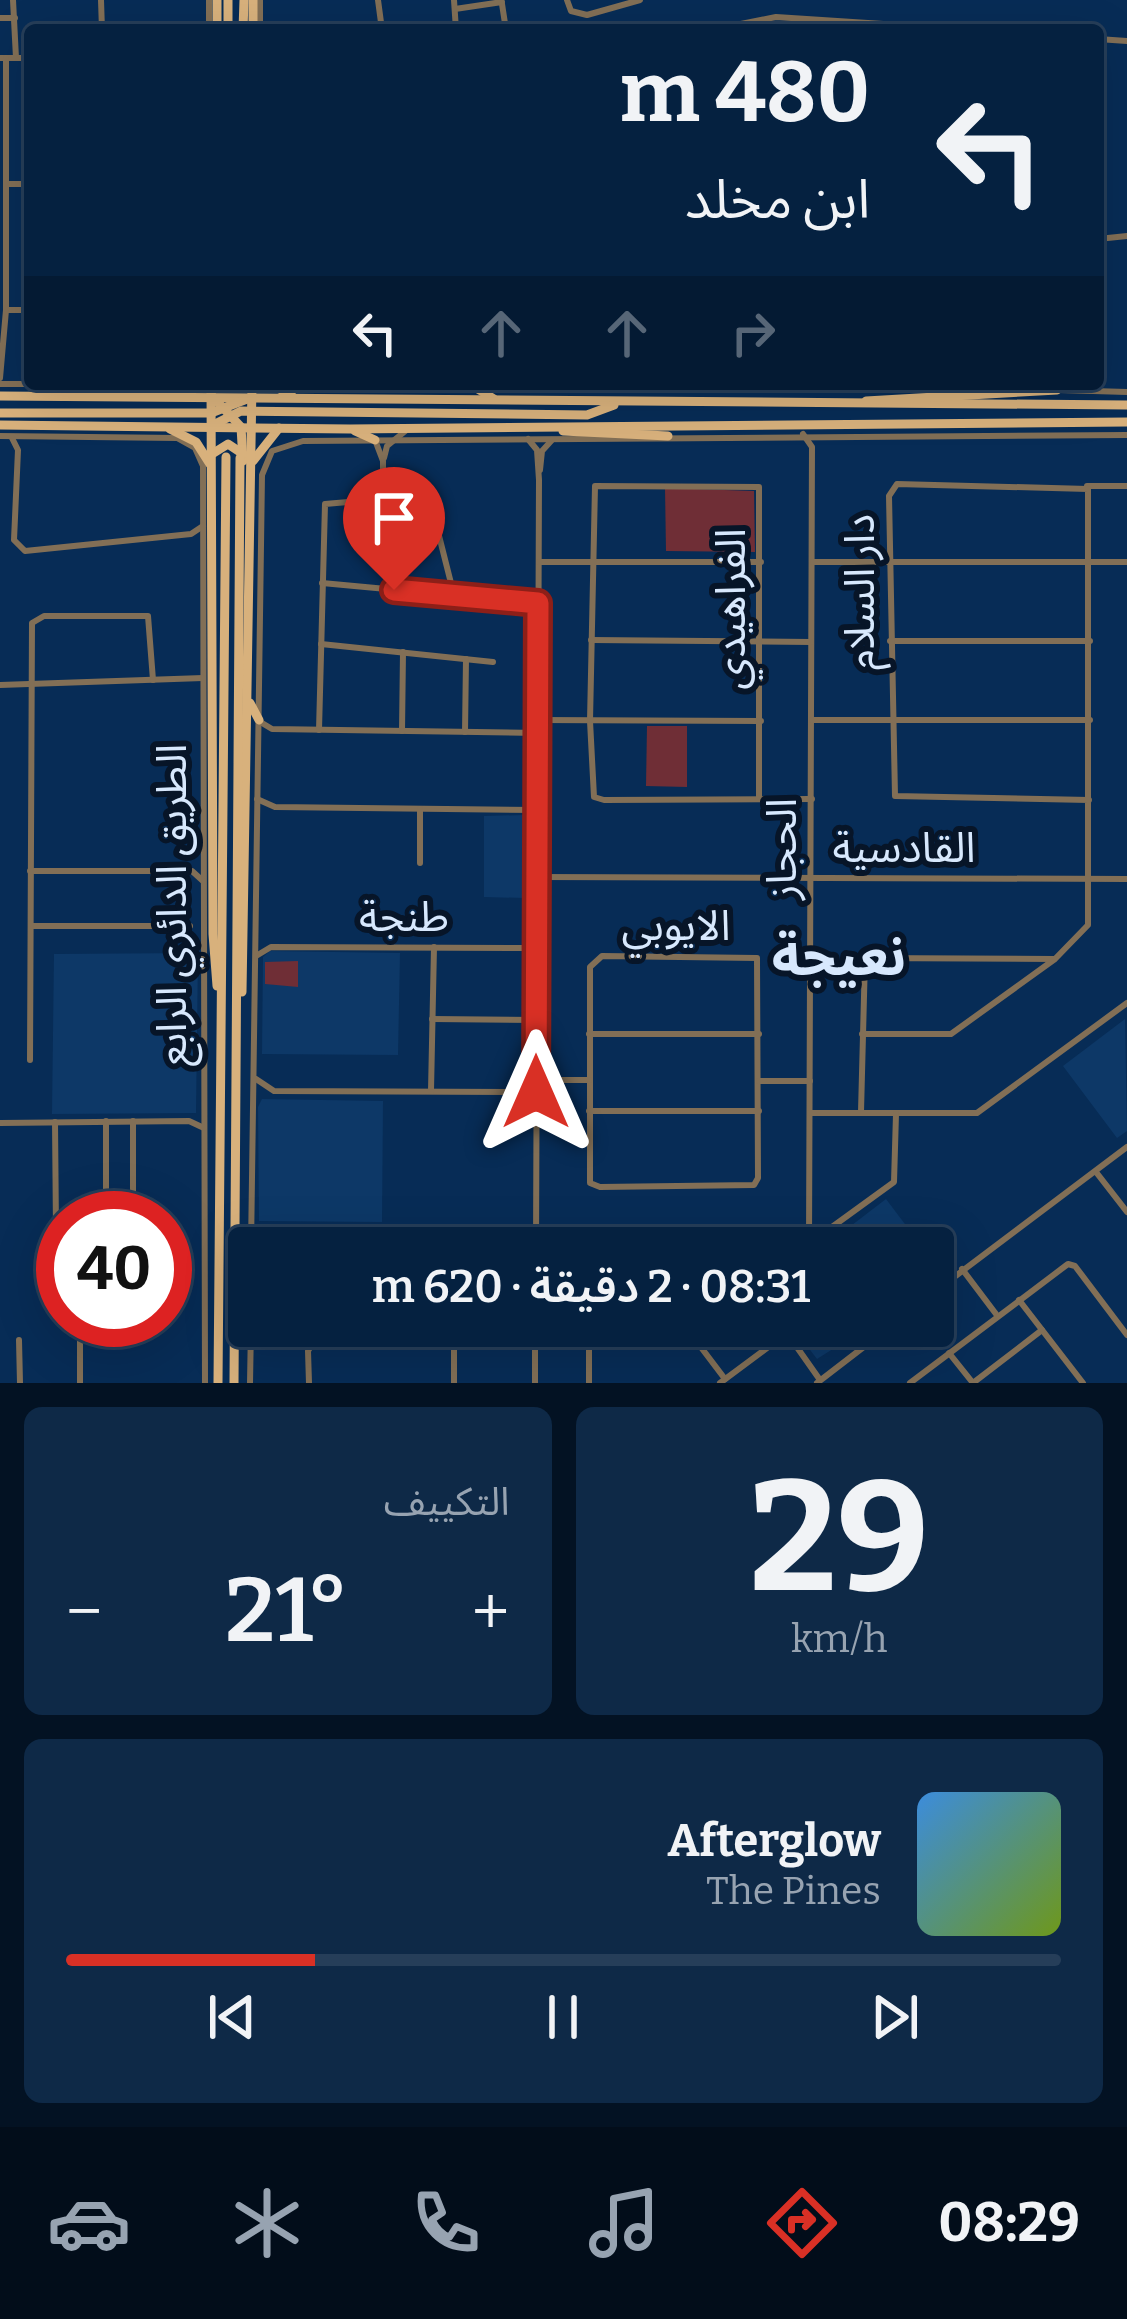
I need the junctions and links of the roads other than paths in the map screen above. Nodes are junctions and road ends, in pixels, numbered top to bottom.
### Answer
1 (13, 0) edge
2 (567, 0) edge
3 (640, 0) edge
4 (501, 1) edge
5 (455, 4) edge
6 (806, 19) junction
7 (0, 20) edge
8 (15, 20) junction
9 (742, 24) edge
10 (806, 24) edge
11 (875, 24) edge
12 (7, 58) edge
13 (6, 184) junction
14 (24, 184) edge
15 (3, 195) edge
16 (3, 264) edge
17 (6, 310) junction
18 (24, 310) edge
19 (2, 377) edge
20 (13, 384) junction
21 (24, 384) edge
22 (190, 390) edge
23 (217, 390) edge
24 (252, 390) edge
25 (282, 390) edge
26 (428, 390) edge
27 (475, 390) edge
28 (1057, 390) edge
29 (184, 394) junction
30 (0, 396) edge
31 (34, 396) junction
32 (297, 398) junction
33 (415, 400) junction
34 (498, 402) junction
35 (616, 404) junction
36 (859, 404) junction
37 (1127, 405) edge
38 (232, 410) junction
39 (252, 411) junction
40 (0, 412) edge
41 (212, 413) junction
42 (1127, 422) edge
43 (0, 424) edge
44 (44, 425) junction
45 (160, 426) junction
46 (212, 426) junction
47 (246, 428) junction
48 (280, 428) junction
49 (409, 428) junction
50 (350, 429) junction
51 (524, 432) junction
52 (802, 434) junction
53 (824, 434) junction
54 (1127, 435) edge
55 (0, 436) edge
56 (10, 436) junction
57 (28, 436) junction
58 (668, 436) junction
59 (556, 437) junction
60 (395, 439) junction
61 (375, 440) junction
62 (812, 447) junction
63 (18, 450) junction
64 (212, 454) junction
65 (242, 456) junction
66 (226, 457) dead end
67 (383, 461) junction
68 (251, 465) junction
69 (212, 476) junction
70 (538, 480) junction
71 (1087, 486) junction
72 (1127, 486) edge
73 (383, 499) junction
74 (203, 526) junction
75 (191, 534) junction
76 (208, 546) junction
77 (394, 552) dead end
78 (538, 562) junction
79 (591, 562) junction
80 (761, 562) junction
81 (811, 562) junction
82 (889, 562) junction
83 (1090, 562) junction
84 (1127, 562) edge
85 (203, 570) joint
86 (322, 583) junction
87 (394, 590) junction
88 (454, 595) junction
89 (538, 603) junction
90 (251, 605) junction
91 (591, 640) junction
92 (761, 641) junction
93 (890, 641) junction
94 (1090, 641) junction
95 (812, 642) junction
96 (321, 644) junction
97 (403, 652) junction
98 (466, 659) junction
99 (494, 662) dead end
100 (203, 678) junction
101 (153, 680) junction
102 (32, 684) junction
103 (0, 686) edge
104 (248, 698) junction
105 (202, 700) junction
106 (212, 716) junction
107 (890, 719) junction
108 (260, 720) junction
109 (538, 720) junction
110 (812, 720) junction
111 (1090, 720) junction
112 (590, 721) junction
113 (761, 721) junction
114 (272, 730) junction
115 (320, 730) junction
116 (403, 731) junction
117 (465, 732) junction
118 (538, 733) junction
119 (259, 740) junction
120 (257, 799) junction
121 (760, 799) junction
122 (812, 800) junction
123 (1089, 800) junction
124 (275, 807) junction
125 (420, 809) junction
126 (538, 810) junction
127 (212, 814) junction
128 (257, 824) junction
129 (203, 841) junction
130 (248, 844) junction
131 (203, 860) junction
132 (420, 863) dead end
133 (31, 871) junction
134 (192, 871) junction
135 (537, 877) junction
136 (812, 878) junction
137 (1088, 879) junction
138 (1127, 879) edge
139 (203, 882) junction
140 (203, 917) junction
141 (31, 926) junction
142 (190, 926) junction
143 (256, 935) junction
144 (203, 938) junction
145 (271, 946) junction
146 (434, 947) junction
147 (537, 947) junction
148 (255, 958) junction
149 (1055, 959) junction
150 (221, 997) junction
151 (238, 1003) junction
152 (1127, 1003) edge
153 (432, 1019) junction
154 (537, 1020) junction
155 (589, 1034) junction
156 (759, 1034) junction
157 (862, 1034) junction
158 (30, 1060) dead end
159 (255, 1076) junction
160 (536, 1080) junction
161 (589, 1080) junction
162 (759, 1081) junction
163 (810, 1081) junction
164 (274, 1091) junction
165 (431, 1091) junction
166 (536, 1092) junction
167 (254, 1105) junction
168 (206, 1108) junction
169 (589, 1111) junction
170 (759, 1111) junction
171 (861, 1112) junction
172 (810, 1113) junction
173 (896, 1114) junction
174 (189, 1120) junction
175 (106, 1121) junction
176 (133, 1121) junction
177 (55, 1122) junction
178 (0, 1123) edge
179 (206, 1130) junction
180 (1127, 1148) edge
181 (1096, 1171) junction
182 (56, 1191) edge
183 (106, 1191) edge
184 (133, 1191) edge
185 (1127, 1211) edge
186 (251, 1227) edge
187 (536, 1227) edge
188 (807, 1227) edge
189 (831, 1227) edge
190 (962, 1268) junction
191 (954, 1275) edge
192 (1018, 1299) junction
193 (996, 1314) junction
194 (1042, 1330) junction
195 (1127, 1335) edge
196 (19, 1340) dead end
197 (80, 1347) edge
198 (250, 1347) edge
199 (535, 1347) edge
200 (589, 1347) edge
201 (700, 1347) edge
202 (764, 1347) edge
203 (796, 1347) edge
204 (863, 1347) edge
205 (949, 1352) junction
206 (205, 1372) junction
207 (722, 1381) edge
208 (818, 1382) edge
209 (1080, 1382) edge
210 (20, 1383) edge
211 (80, 1383) edge
212 (194, 1383) edge
213 (205, 1383) edge
214 (218, 1383) edge
215 (234, 1383) edge
216 (250, 1383) edge
217 (309, 1383) edge
218 (454, 1383) edge
219 (535, 1383) edge
220 (589, 1383) edge
221 (910, 1383) edge
222 (973, 1383) edge

1 - 8 street
2 - 3 street
4 - 5 street
6 - 9 street
6 - 10 street
6 - 11 street
7 - 8 street
8 - 12 street
12 - 13 street
13 - 14 street
13 - 15 street
15 - 16 street
16 - 17 street
17 - 18 street
17 - 19 street
19 - 20 street
19 - 20 street
20 - 21 street
20 - 31 main road
22 - 29 main road
23 - 24 main road
23 - 29 main road
23 - 38 main road
23 - 41 main road
24 - 32 main road
24 - 38 main road
24 - 39 main road
25 - 32 main road
26 - 33 street
27 - 34 main road
28 - 36 main road
29 - 31 main road
30 - 31 main road
32 - 33 main road
33 - 34 main road
34 - 35 main road
35 - 36 main road
35 - 39 main road
36 - 37 main road
38 - 39 main road
38 - 41 main road
38 - 46 main road
38 - 47 main road
39 - 47 main road
40 - 41 main road
41 - 46 main road
42 - 51 main road
43 - 44 main road
44 - 45 main road
44 - 57 street
45 - 46 main road
45 - 69 main road
46 - 47 main road
46 - 64 main road
47 - 48 main road
47 - 65 main road
47 - 68 main road
48 - 50 main road
48 - 68 main road
49 - 50 main road
49 - 51 main road
49 - 60 street
50 - 61 main road
51 - 58 main road
51 - 59 street
51 - 60 street
51 - 70 street
52 - 53 street
52 - 58 street
52 - 62 street
53 - 54 street
53 - 62 street
55 - 56 street
56 - 57 street
56 - 63 street
57 - 63 street
57 - 74 street
58 - 59 street
59 - 70 street
60 - 61 street
60 - 67 street
61 - 67 street
61 - 108 street, الطريق الدائري الرابع
62 - 81 street, الحجاز
63 - 75 street
64 - 65 main road
64 - 69 main road
65 - 90 main road
65 - 151 main road, الطريق الدائري الرابع
66 - 150 main road, الطريق الدائري الرابع
67 - 73 street
68 - 90 main road
69 - 76 main road
70 - 78 street
71 - 72 street
71 - 82 street, دار السلام
71 - 83 street
73 - 86 street
73 - 88 street
74 - 75 street
74 - 76 street
75 - 76 street
76 - 85 main road
76 - 106 main road
77 - 87 street
78 - 79 street
78 - 89 street
79 - 80 street
79 - 80 street, الفراهيدي
79 - 91 street, الفراهيدي
80 - 92 street, الفراهيدي
81 - 82 street
81 - 95 street, الحجاز
82 - 83 street
82 - 93 street, دار السلام
83 - 84 street
83 - 94 street
85 - 100 street, الطريق الدائري الرابع
86 - 87 street
86 - 96 street
87 - 88 street
88 - 89 street
89 - 109 street
90 - 104 main road
91 - 92 street
91 - 112 street, الفراهيدي
92 - 95 street
92 - 113 street, الفراهيدي
93 - 94 street
93 - 107 street, دار السلام
94 - 111 street
95 - 110 street, الحجاز
96 - 97 street
96 - 115 street
97 - 98 street
97 - 116 street
98 - 99 street
98 - 117 street
100 - 101 street
100 - 105 street, الطريق الدائري الرابع
101 - 102 street
101 - 102 street
102 - 103 street
102 - 133 street
104 - 108 main road
104 - 130 main road
105 - 106 main road
105 - 129 street, الطريق الدائري الرابع
106 - 127 main road
107 - 110 street
107 - 111 street
107 - 123 street, دار السلام
108 - 114 street
108 - 119 street, الطريق الدائري الرابع
109 - 112 street
109 - 118 street
110 - 122 street, الحجاز
111 - 123 street
112 - 113 street
112 - 121 street, الفراهيدي
113 - 121 street, الفراهيدي
114 - 115 street
114 - 119 street
115 - 116 street
116 - 117 street
117 - 118 street
118 - 126 street
119 - 120 street, الطريق الدائري الرابع
120 - 124 street
120 - 128 street, الطريق الدائري الرابع
121 - 122 street, الفراهيدي
122 - 136 street, الحجاز
123 - 137 street
124 - 125 street
124 - 128 street
125 - 126 street
125 - 132 street
126 - 135 street
127 - 129 main road
127 - 150 main road
128 - 130 main road
128 - 143 street, الطريق الدائري الرابع
129 - 131 street, الطريق الدائري الرابع
130 - 151 main road
131 - 134 street
131 - 139 street, الطريق الدائري الرابع
133 - 134 street
133 - 141 street
134 - 139 street
135 - 136 street, القادسية
135 - 147 street
136 - 137 street, القادسية
136 - 163 street, الحجاز
137 - 138 street, القادسية
137 - 149 street
139 - 140 street, الطريق الدائري الرابع
140 - 142 street
140 - 144 street, الطريق الدائري الرابع
141 - 142 street
141 - 158 street
142 - 144 street
143 - 145 street
143 - 148 street, الطريق الدائري الرابع
144 - 168 street, الطريق الدائري الرابع
145 - 146 street, طنجة
145 - 148 street
146 - 147 street, طنجة
146 - 153 street
147 - 154 street
148 - 159 street, الطريق الدائري الرابع
149 - 157 street
149 - 157 street
150 - 214 main road, الطريق الدائري الرابع
151 - 215 main road, الطريق الدائري الرابع
152 - 173 street
153 - 154 street
153 - 165 street
154 - 160 street
155 - 156 street
155 - 156 street, الايوبي
155 - 161 street, الايوبي
156 - 162 street, الايوبي
157 - 171 street
159 - 164 street
159 - 167 street, الطريق الدائري الرابع
160 - 161 street
160 - 166 street
161 - 169 street, الايوبي
162 - 163 street
162 - 170 street, الايوبي
163 - 172 street, الحجاز
164 - 165 street
164 - 167 street
165 - 166 street
166 - 187 street
167 - 186 street, الطريق الدائري الرابع
168 - 174 street
168 - 179 street, الطريق الدائري الرابع
169 - 170 street
169 - 170 street, الايوبي
171 - 172 street
171 - 173 street
172 - 188 street, الحجاز
173 - 189 street
174 - 176 street
174 - 179 street
175 - 176 street
175 - 177 street
175 - 183 street
176 - 184 street
177 - 178 street
177 - 182 street
179 - 206 street, الطريق الدائري الرابع
180 - 181 street
181 - 185 street
181 - 190 street
190 - 191 street
190 - 193 street
192 - 193 street
192 - 194 street
192 - 195 street
193 - 205 street
194 - 209 street
194 - 222 street
196 - 210 street
197 - 211 street
198 - 216 street
199 - 219 street
200 - 220 street
201 - 207 street
202 - 207 street
203 - 208 street
204 - 208 street
205 - 221 street
205 - 222 street
206 - 212 street
206 - 213 street, الطريق الدائري الرابع
217 - 218 street

